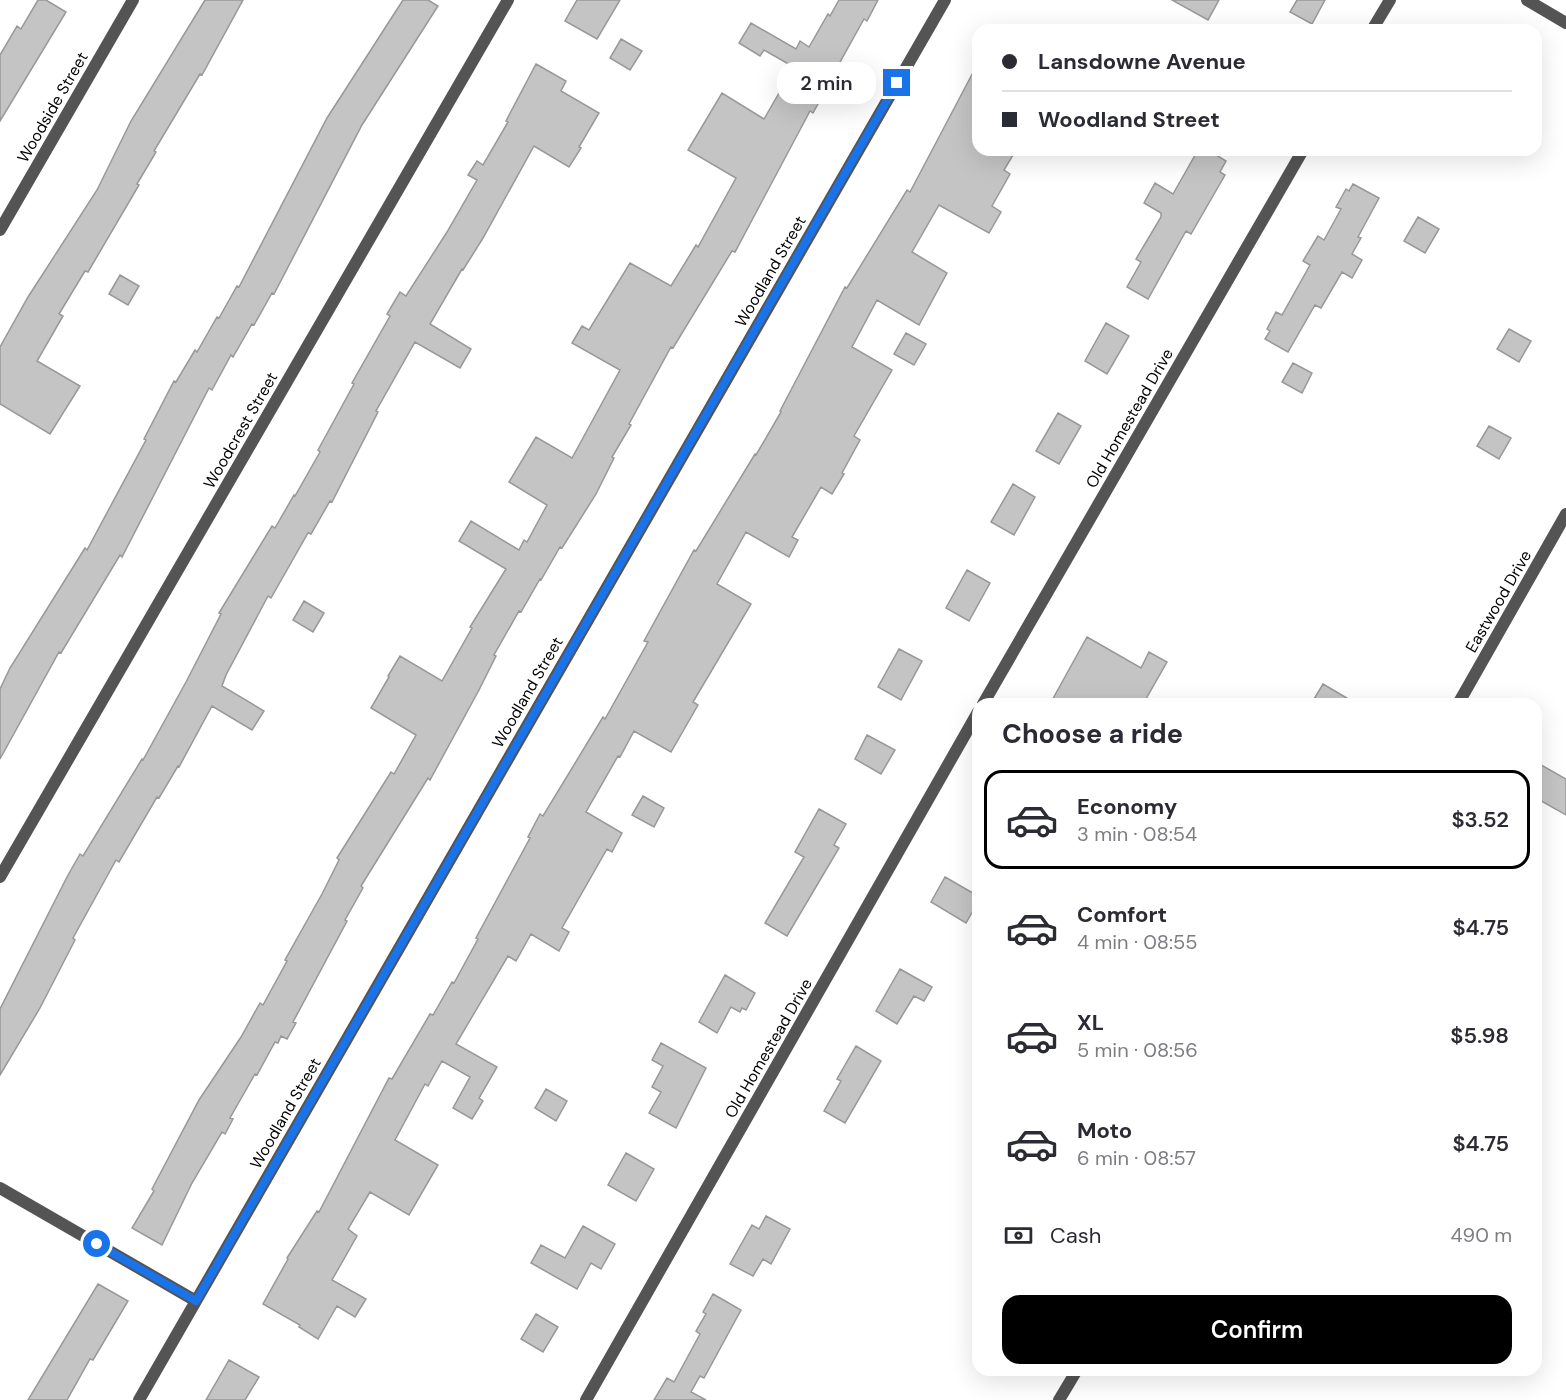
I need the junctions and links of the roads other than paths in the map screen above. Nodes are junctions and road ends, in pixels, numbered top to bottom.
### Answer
1 (133, 0) edge
2 (508, 0) edge
3 (945, 0) edge
4 (1390, 0) edge
5 (1527, 0) edge
6 (1566, 22) edge
7 (1376, 24) edge
8 (1300, 156) edge
9 (0, 230) edge
10 (1566, 514) edge
11 (986, 698) edge
12 (1461, 698) edge
13 (972, 723) edge
14 (0, 877) edge
15 (0, 1188) edge
16 (196, 1301) junction
17 (1073, 1376) edge
18 (139, 1400) edge
19 (586, 1400) edge
20 (1059, 1400) edge

1 - 9 street, Woodside Street
2 - 14 street, Woodcrest Street
3 - 16 street, Woodland Street
4 - 7 street
5 - 6 street
8 - 11 street, Old Homestead Drive
10 - 12 street, Eastwood Drive
13 - 19 street, Old Homestead Drive
15 - 16 street
16 - 18 street, Woodland Street
17 - 20 street

